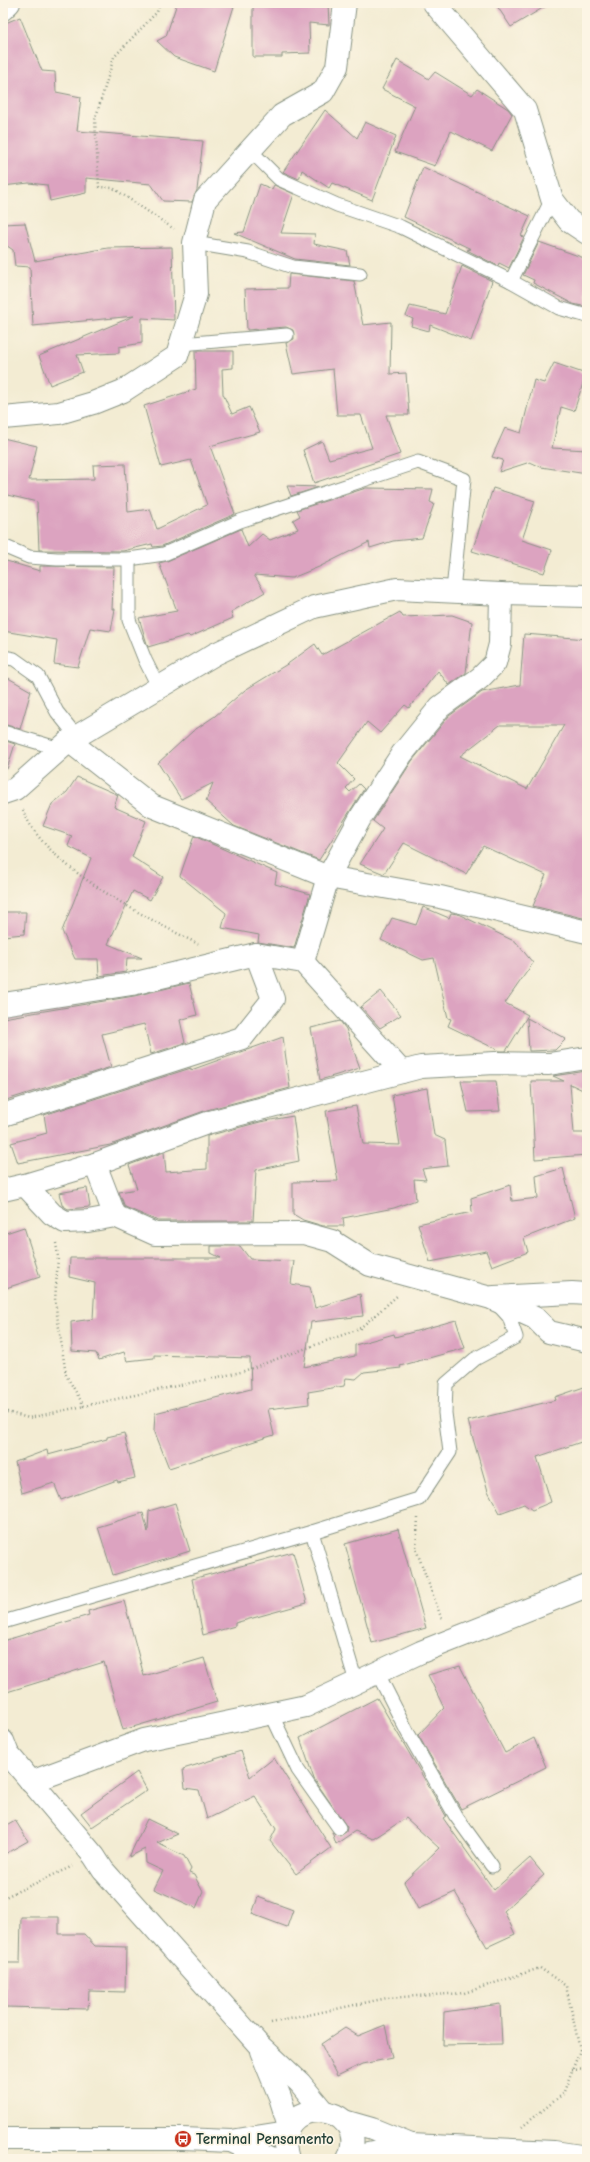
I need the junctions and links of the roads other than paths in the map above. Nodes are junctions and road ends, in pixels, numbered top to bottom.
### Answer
1 (9, 3) edge
2 (345, 3) edge
3 (441, 7) edge
4 (3, 9) edge
5 (250, 150) junction
6 (552, 199) junction
7 (587, 233) edge
8 (194, 243) junction
9 (360, 274) dead end
10 (511, 281) junction
11 (587, 316) edge
12 (287, 335) dead end
13 (181, 344) junction
14 (3, 418) edge
15 (3, 546) edge
16 (129, 559) junction
17 (453, 591) junction
18 (501, 594) junction
19 (587, 596) edge
20 (3, 657) edge
21 (159, 688) junction
22 (3, 732) edge
23 (68, 743) junction
24 (9, 791) edge
25 (328, 877) junction
26 (587, 932) edge
27 (256, 954) junction
28 (303, 962) junction
29 (3, 1004) edge
30 (587, 1058) edge
31 (402, 1072) junction
32 (3, 1115) edge
33 (95, 1164) junction
34 (25, 1185) junction
35 (3, 1190) edge
36 (115, 1216) junction
37 (587, 1294) edge
38 (491, 1298) junction
39 (587, 1341) edge
40 (312, 1532) junction
41 (587, 1586) edge
42 (3, 1622) edge
43 (377, 1672) junction
44 (356, 1682) junction
45 (271, 1713) junction
46 (3, 1742) edge
47 (32, 1782) junction
48 (339, 1828) dead end
49 (492, 1866) dead end
50 (251, 2036) junction
51 (322, 2110) junction
52 (344, 2121) junction
53 (288, 2129) junction
54 (3, 2139) edge
55 (231, 2141) junction
56 (412, 2145) junction
57 (587, 2157) edge
58 (349, 2158) edge
59 (270, 2159) edge
60 (288, 2159) edge

1 - 4 street
2 - 5 street
3 - 6 street
5 - 8 street
5 - 10 lane
6 - 7 street
6 - 10 lane
8 - 9 lane
8 - 13 street
10 - 11 lane
12 - 13 lane
13 - 14 street
15 - 16 lane
16 - 17 lane
16 - 21 lane
17 - 18 street
17 - 21 street
18 - 19 street
18 - 25 street
20 - 23 lane
21 - 23 street
22 - 23 lane
23 - 24 street
23 - 25 street
25 - 26 street
25 - 28 street
27 - 28 street
27 - 29 street
27 - 32 street
28 - 31 street
30 - 31 street
31 - 33 street
33 - 34 street
33 - 36 street
34 - 35 street
34 - 36 street
36 - 38 street
37 - 38 street
38 - 39 street
38 - 40 lane
40 - 42 lane
40 - 44 lane
41 - 43 street
43 - 44 street
43 - 49 lane
44 - 45 street
45 - 47 street
45 - 48 lane
46 - 47 street
47 - 50 street
50 - 51 street
50 - 53 street
51 - 52 street
51 - 53 street
52 - 56 street
52 - 58 street
53 - 55 street
53 - 60 street
54 - 55 street
55 - 59 street
56 - 57 street
56 - 58 street

